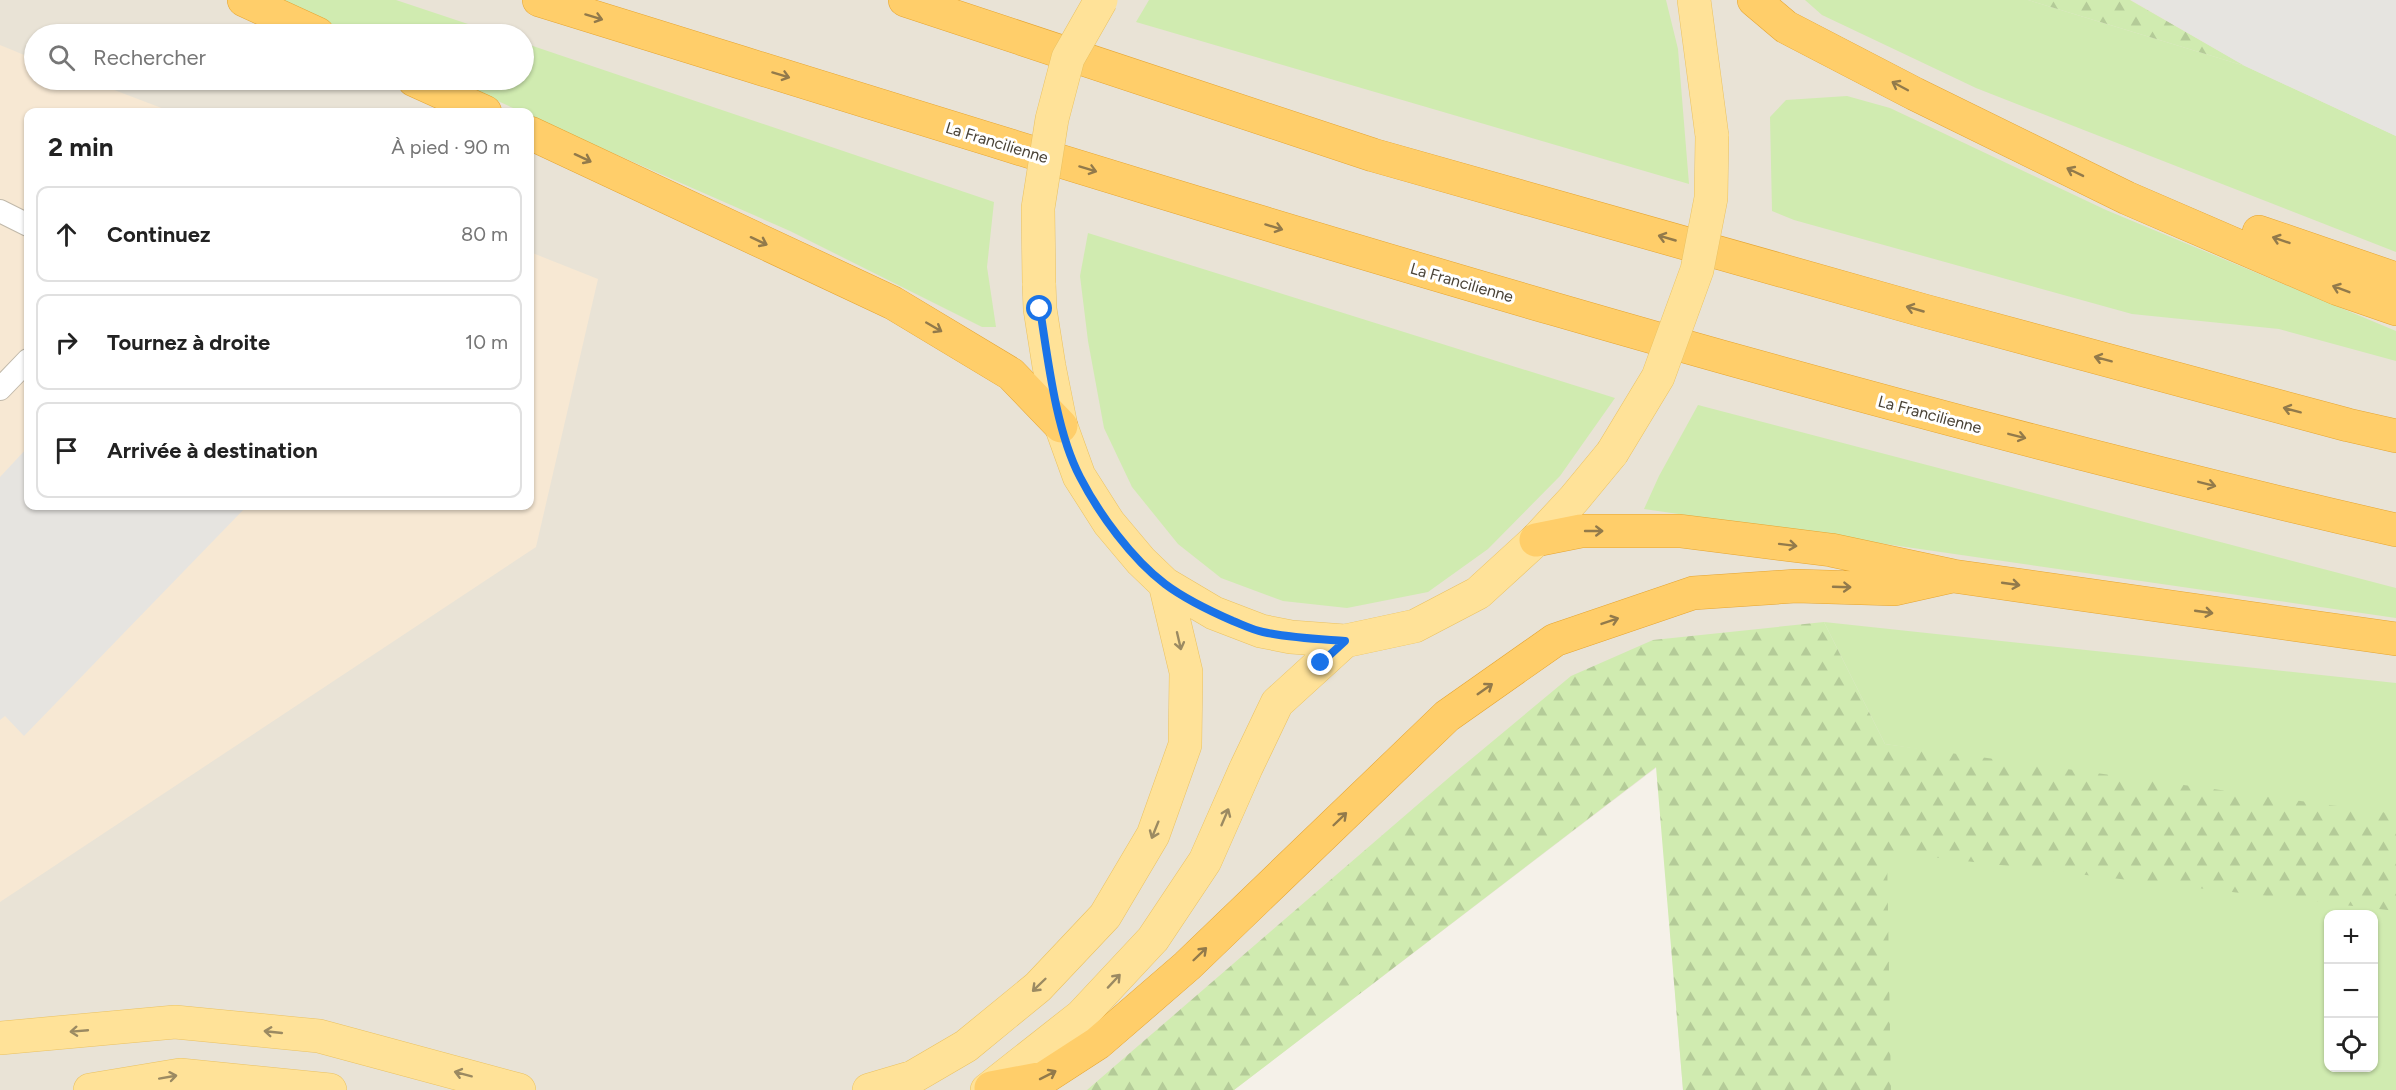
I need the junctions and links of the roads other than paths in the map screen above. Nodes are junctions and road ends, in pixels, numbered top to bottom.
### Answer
1 (244, 0) edge
2 (539, 0) edge
3 (905, 0) edge
4 (1101, 0) edge
5 (1694, 0) edge
6 (1754, 0) edge
7 (296, 24) edge
8 (436, 90) edge
9 (476, 108) edge
10 (534, 135) edge
11 (2127, 198) junction
12 (0, 211) edge
13 (24, 223) edge
14 (2396, 279) edge
15 (2396, 309) edge
16 (24, 364) edge
17 (0, 389) edge
18 (1061, 426) junction
19 (2396, 436) edge
20 (2396, 530) edge
21 (1536, 540) junction
22 (1953, 576) junction
23 (1165, 584) junction
24 (2396, 639) edge
25 (1345, 641) junction
26 (0, 1038) edge
27 (989, 1089) edge
28 (90, 1090) edge
29 (330, 1090) edge
30 (519, 1090) edge
31 (868, 1090) edge

1 - 7 highway
2 -> 20 highway, La Francilienne
19 -> 3 highway
4 - 18 main road, bridge
5 - 21 main road, bridge
11 -> 6 highway
8 - 9 highway
10 -> 18 highway
14 -> 11 highway
15 -> 11 highway
12 - 13 lane
16 - 17 lane
18 - 23 main road
21 -> 22 highway
21 - 25 main road
22 -> 24 highway
27 -> 22 highway
23 - 25 main road
23 -> 31 main road
27 -> 25 main road
30 -> 26 main road
28 -> 29 main road

